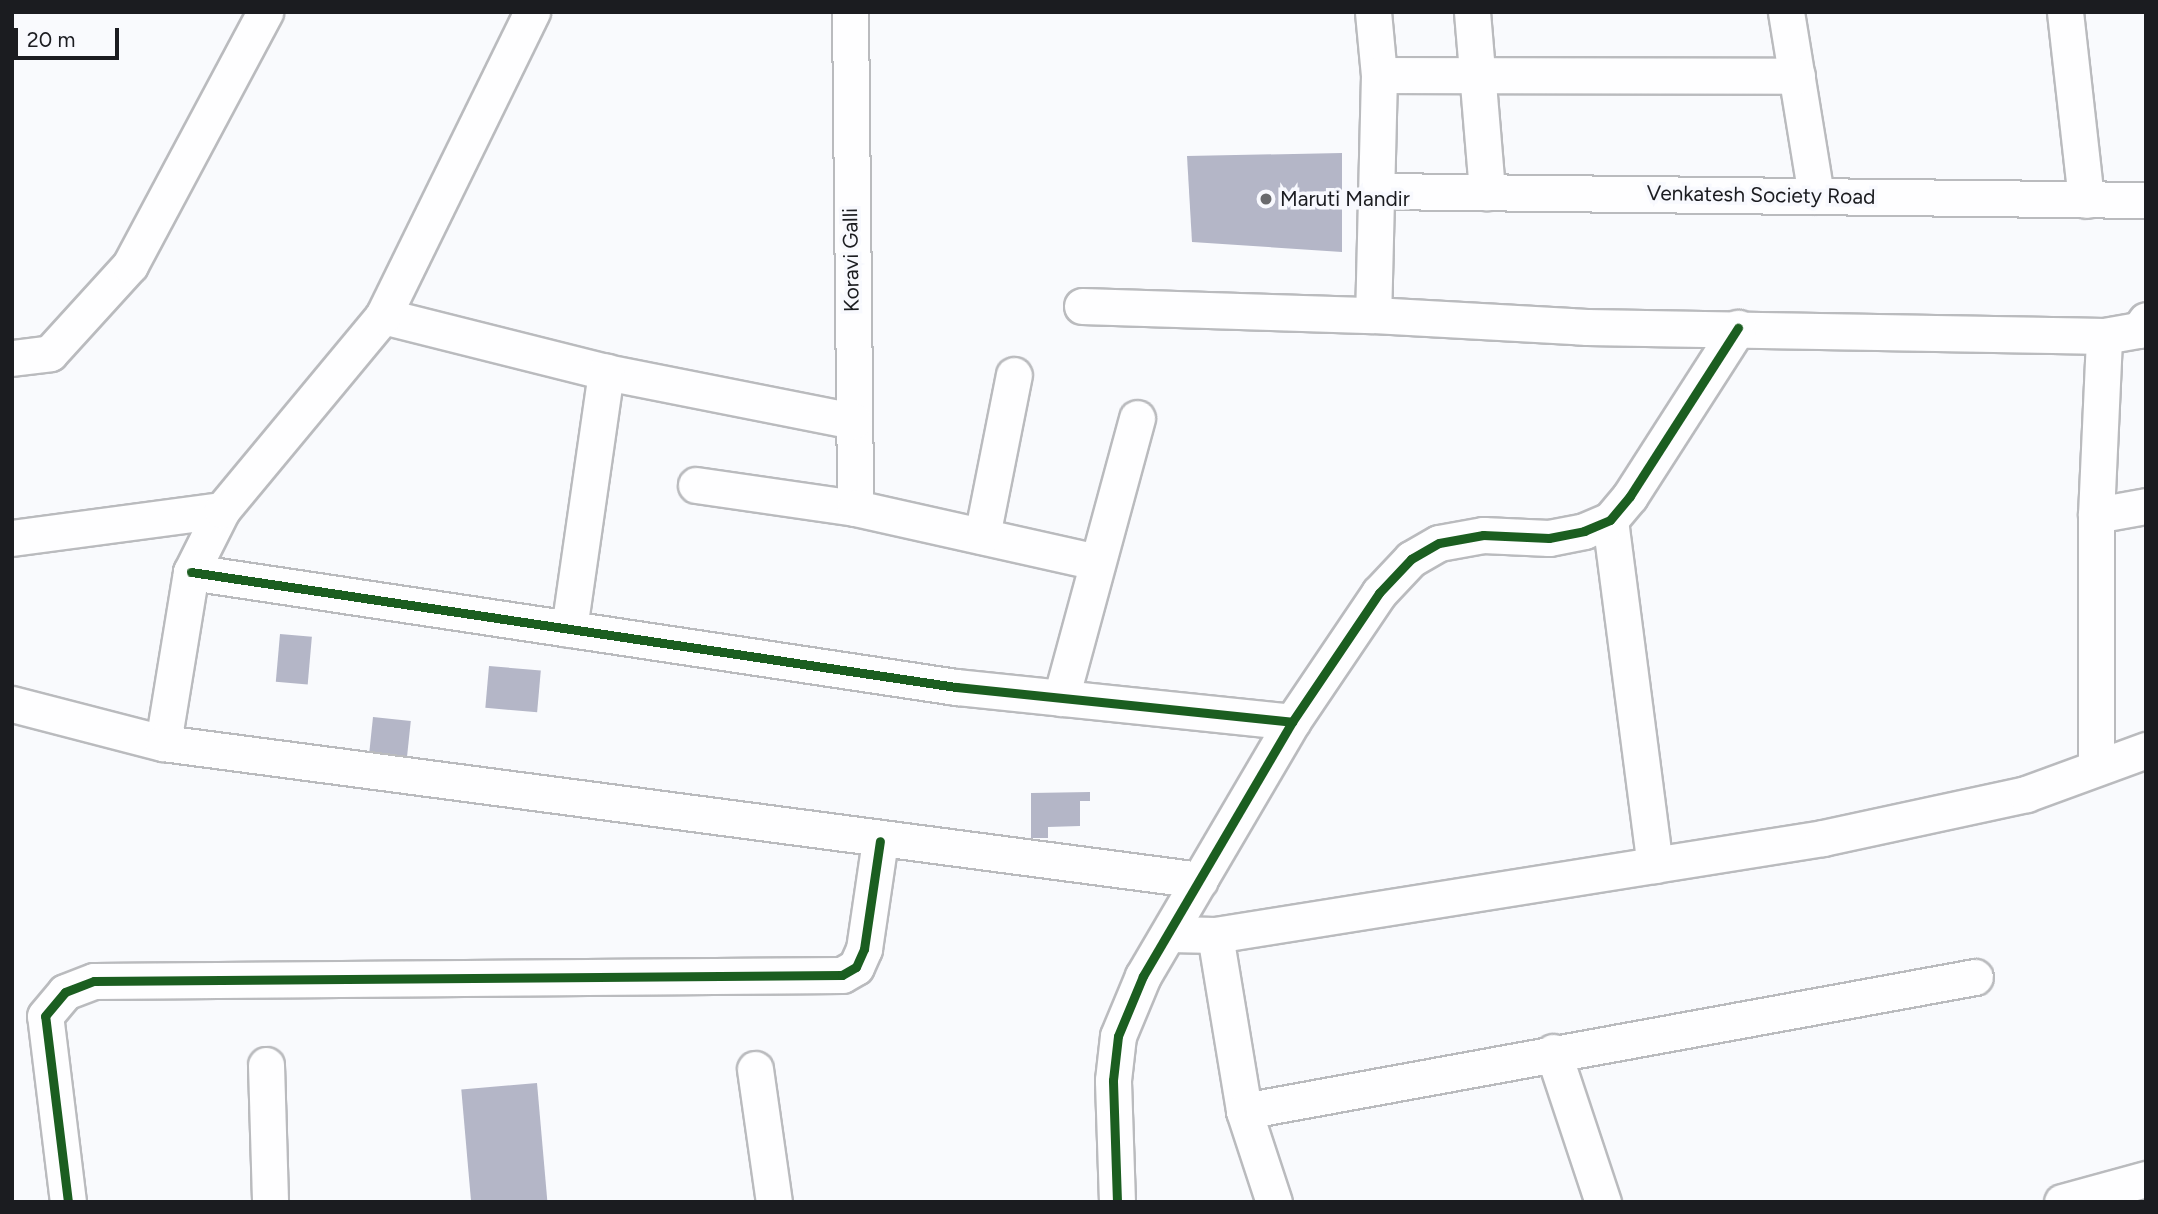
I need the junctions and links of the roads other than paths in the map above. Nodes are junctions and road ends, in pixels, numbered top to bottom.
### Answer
1 (265, 12) edge
2 (532, 12) edge
3 (850, 12) edge
4 (1373, 12) edge
5 (1472, 12) edge
6 (1786, 12) edge
7 (2065, 12) edge
8 (1379, 75) junction
9 (1480, 75) junction
10 (1797, 76) junction
11 (1377, 191) junction
12 (1487, 192) junction
13 (1816, 196) junction
14 (2086, 200) junction
15 (2146, 200) edge
16 (1082, 306) dead end
17 (1373, 314) junction
18 (383, 316) junction
19 (2146, 320) edge
20 (1738, 328) junction
21 (2104, 336) junction
22 (12, 358) edge
23 (606, 372) junction
24 (1014, 375) dead end
25 (1137, 418) dead end
26 (853, 421) junction
27 (696, 485) dead end
28 (2146, 506) edge
29 (855, 508) junction
30 (222, 510) junction
31 (2096, 516) junction
32 (1610, 520) junction
33 (982, 536) junction
34 (12, 538) edge
35 (1097, 562) junction
36 (191, 572) junction
37 (569, 629) junction
38 (1060, 698) junction
39 (12, 704) edge
40 (1292, 722) junction
41 (163, 743) junction
42 (2146, 750) edge
43 (2096, 765) junction
44 (880, 841) junction
45 (1655, 865) junction
46 (1200, 880) junction
47 (1170, 934) junction
48 (1215, 935) junction
49 (1975, 977) dead end
50 (1553, 1052) junction
51 (266, 1065) dead end
52 (755, 1069) dead end
53 (1244, 1111) junction
54 (2134, 1188) edge
55 (68, 1202) edge
56 (270, 1202) edge
57 (774, 1202) edge
58 (1117, 1202) edge
59 (1274, 1202) edge
60 (1603, 1202) edge
61 (2062, 1202) edge

1 - 22 street
2 - 18 street
3 - 26 street, Koravi Galli
4 - 8 street
5 - 9 street
6 - 10 street
7 - 14 street
8 - 9 street
8 - 11 street
9 - 10 street
9 - 12 street
10 - 13 street
11 - 12 street, Venkatesh Society Road
11 - 17 street
12 - 13 street, Venkatesh Society Road
13 - 14 street, Venkatesh Society Road
14 - 15 street, Venkatesh Society Road
16 - 17 street
17 - 20 street
18 - 23 street
18 - 30 street
19 - 21 street
20 - 21 street
20 - 32 street
21 - 31 street
23 - 26 street
23 - 37 street
24 - 33 street
25 - 35 street
26 - 29 street, Koravi Galli
27 - 29 street
28 - 31 street
29 - 33 street
30 - 34 street
30 - 36 street
31 - 43 street
32 - 40 street
32 - 45 street
33 - 35 street
35 - 38 street
36 - 37 street
36 - 41 street
37 - 38 street
38 - 40 street
39 - 41 street
40 - 46 street
41 - 44 street
42 - 43 street
43 - 45 street
44 - 46 street
44 - 55 street
45 - 48 street
46 - 47 street
47 - 48 street
47 - 58 street
48 - 53 street
49 - 50 street
50 - 53 street
50 - 60 street
51 - 56 street
52 - 57 street
53 - 59 street
54 - 61 street

